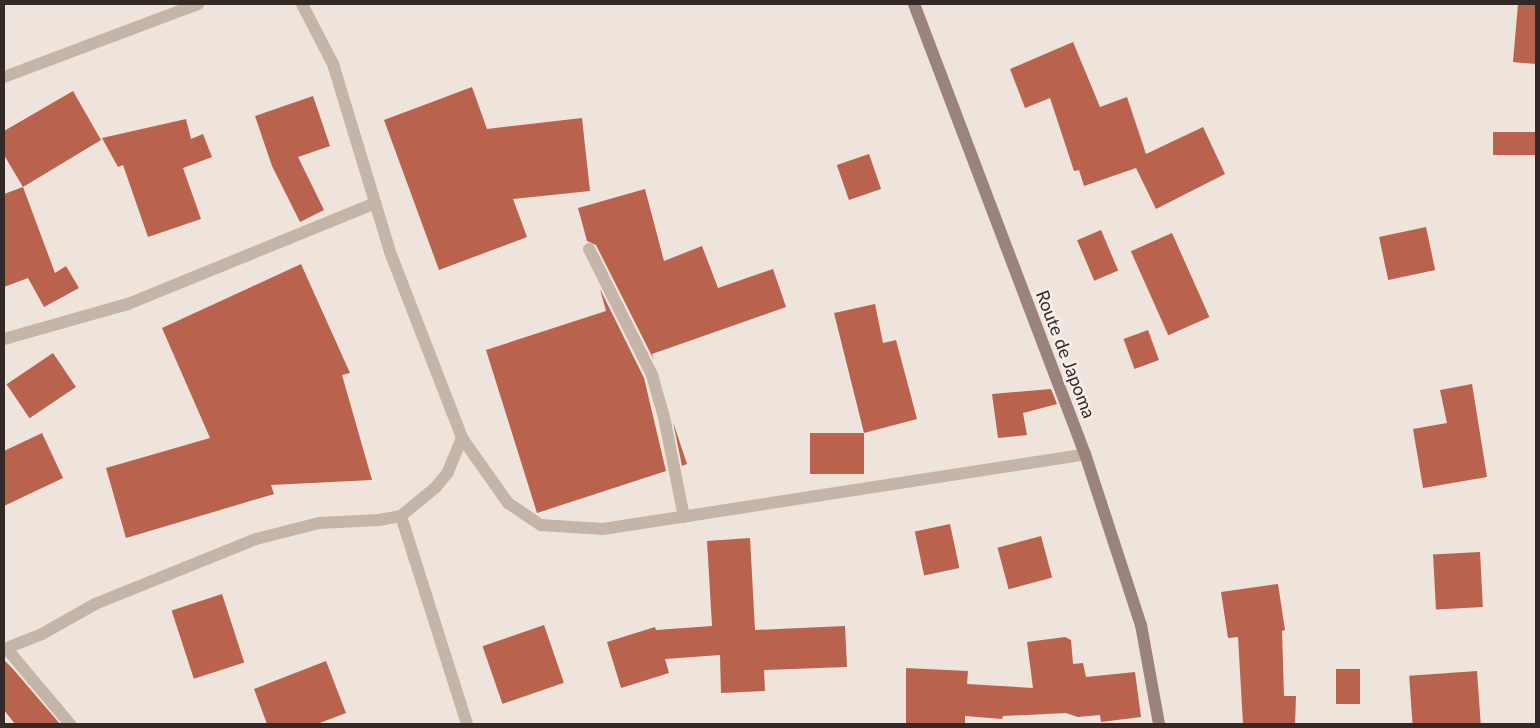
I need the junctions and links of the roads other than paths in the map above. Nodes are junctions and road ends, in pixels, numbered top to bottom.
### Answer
1 (198, 4) edge
2 (302, 4) edge
3 (914, 4) edge
4 (4, 76) edge
5 (375, 203) junction
6 (589, 248) dead end
7 (4, 339) edge
8 (462, 438) junction
9 (1085, 454) junction
10 (401, 516) junction
11 (684, 517) junction
12 (5, 649) edge
13 (70, 724) edge
14 (467, 724) edge
15 (1159, 724) edge

1 - 4 street
2 - 5 street
3 - 9 street, Route de Japoma
5 - 7 street
5 - 8 street
6 - 11 street
8 - 10 street
8 - 11 street
9 - 11 street
9 - 15 street, Route de Japoma
10 - 12 street
10 - 14 street
12 - 13 street

